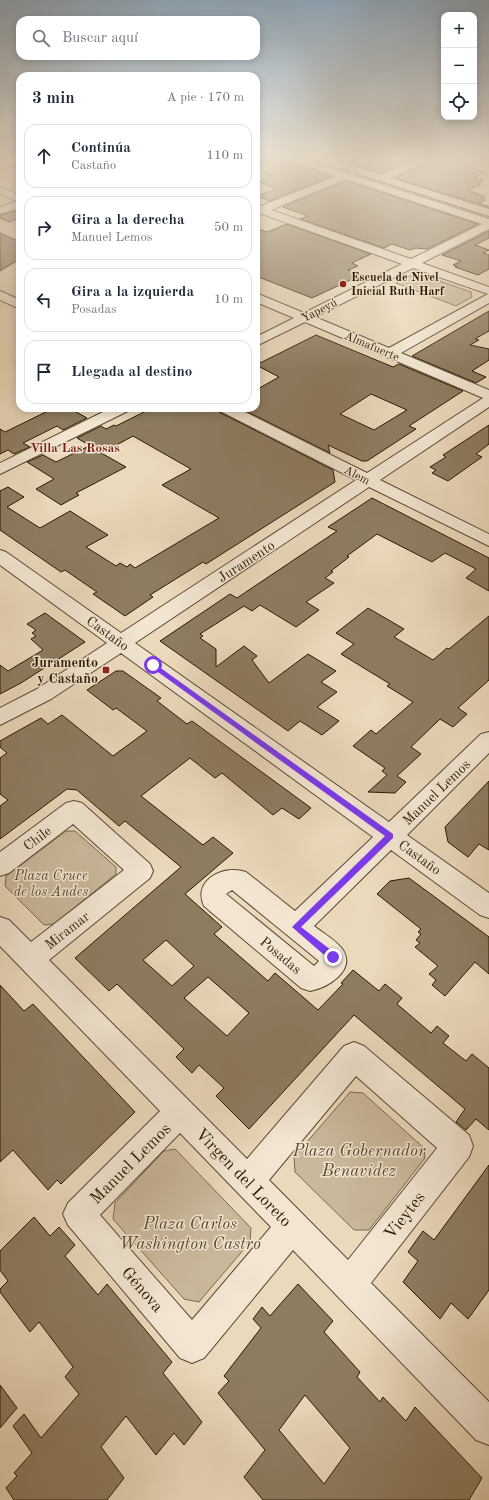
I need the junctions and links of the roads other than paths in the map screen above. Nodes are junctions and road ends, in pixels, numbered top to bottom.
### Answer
1 (312, 229) edge
2 (479, 229) edge
3 (412, 264) junction
4 (489, 291) edge
5 (0, 295) edge
6 (489, 298) edge
7 (260, 299) edge
8 (16, 304) edge
9 (16, 308) edge
10 (7, 312) dead end
11 (304, 317) junction
12 (260, 340) edge
13 (390, 353) junction
14 (489, 395) edge
15 (489, 400) edge
16 (115, 412) edge
17 (233, 412) edge
18 (0, 469) edge
19 (368, 480) junction
20 (489, 541) edge
21 (0, 556) edge
22 (121, 643) junction
23 (0, 717) edge
24 (489, 740) edge
25 (390, 836) junction
26 (0, 866) edge
27 (141, 871) joint
28 (489, 906) edge
29 (296, 927) dead end
30 (0, 928) edge
31 (30, 959) junction
32 (180, 1112) junction
33 (248, 1181) junction
34 (79, 1214) joint
35 (292, 1227) junction
36 (349, 1284) junction
37 (489, 1427) edge

1 - 3 street
2 - 3 street, Yapeyú
3 - 4 street
3 - 11 street, Yapeyú
5 - 8 street
6 - 13 street
7 - 11 street, Almafuerte
9 - 10 street
11 - 12 street, Yapeyú
11 - 13 street, Almafuerte
13 - 14 street, Almafuerte
15 - 19 street, Juramento
16 - 18 street
17 - 19 street, Alem
19 - 20 street, Alem
19 - 22 street, Juramento
21 - 22 street, Castaño
22 - 23 street, Juramento
22 - 25 street, Castaño
24 - 25 street, Manuel Lemos
25 - 28 street, Castaño
25 - 29 street, Manuel Lemos
26 - 27 street, Chile
27 - 31 street, Miramar
30 - 31 street, Virgen del Loreto
31 - 32 street, Virgen del Loreto
32 - 33 street, Virgen del Loreto
32 - 34 street, Manuel Lemos
33 - 35 street, Virgen del Loreto
33 - 36 street, Vieytes
34 - 35 street, Génova
35 - 36 street, Virgen del Loreto
36 - 37 street, Virgen del Loreto

